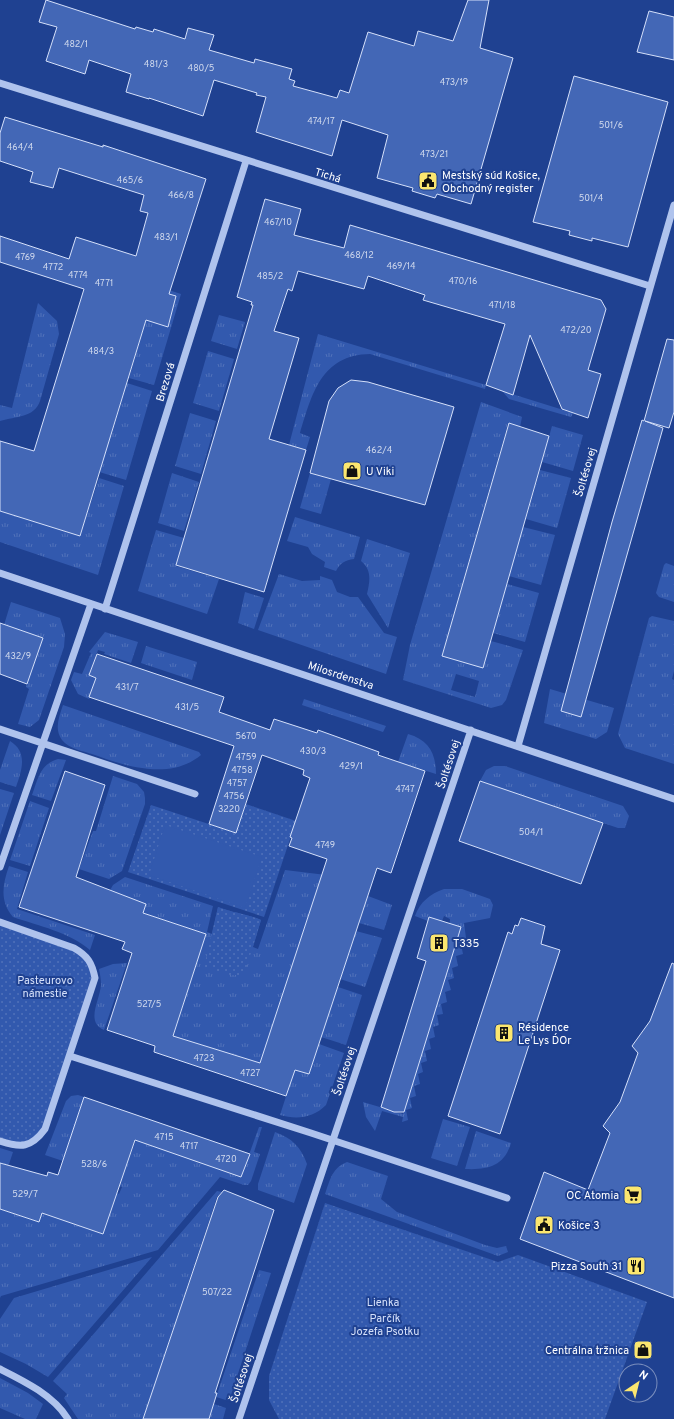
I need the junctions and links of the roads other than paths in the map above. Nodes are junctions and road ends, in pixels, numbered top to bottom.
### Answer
1 (0, 83) edge
2 (246, 161) junction
3 (674, 205) edge
4 (650, 286) junction
5 (0, 573) edge
6 (91, 604) junction
7 (105, 609) junction
8 (0, 729) edge
9 (471, 730) junction
10 (42, 744) junction
11 (518, 746) junction
12 (195, 794) dead end
13 (674, 799) edge
14 (0, 867) edge
15 (0, 922) edge
16 (70, 1056) junction
17 (334, 1140) junction
18 (0, 1141) edge
19 (507, 1198) dead end
20 (0, 1369) edge
21 (68, 1419) edge
22 (239, 1419) edge

1 - 2 street, Tichá
2 - 4 street, Tichá
2 - 7 street, Brezová
3 - 4 street, Šoltésovej
4 - 11 street, Šoltésovej
5 - 6 street, Milosrdenstva
6 - 7 street, Milosrdenstva
6 - 10 street
7 - 9 street, Milosrdenstva
8 - 10 street
9 - 11 street, Milosrdenstva
9 - 17 street, Šoltésovej
10 - 12 street
10 - 14 street
11 - 13 street, Milosrdenstva
15 - 16 street
16 - 17 street
16 - 18 street
17 - 19 street
17 - 22 street, Šoltésovej
20 - 21 street

